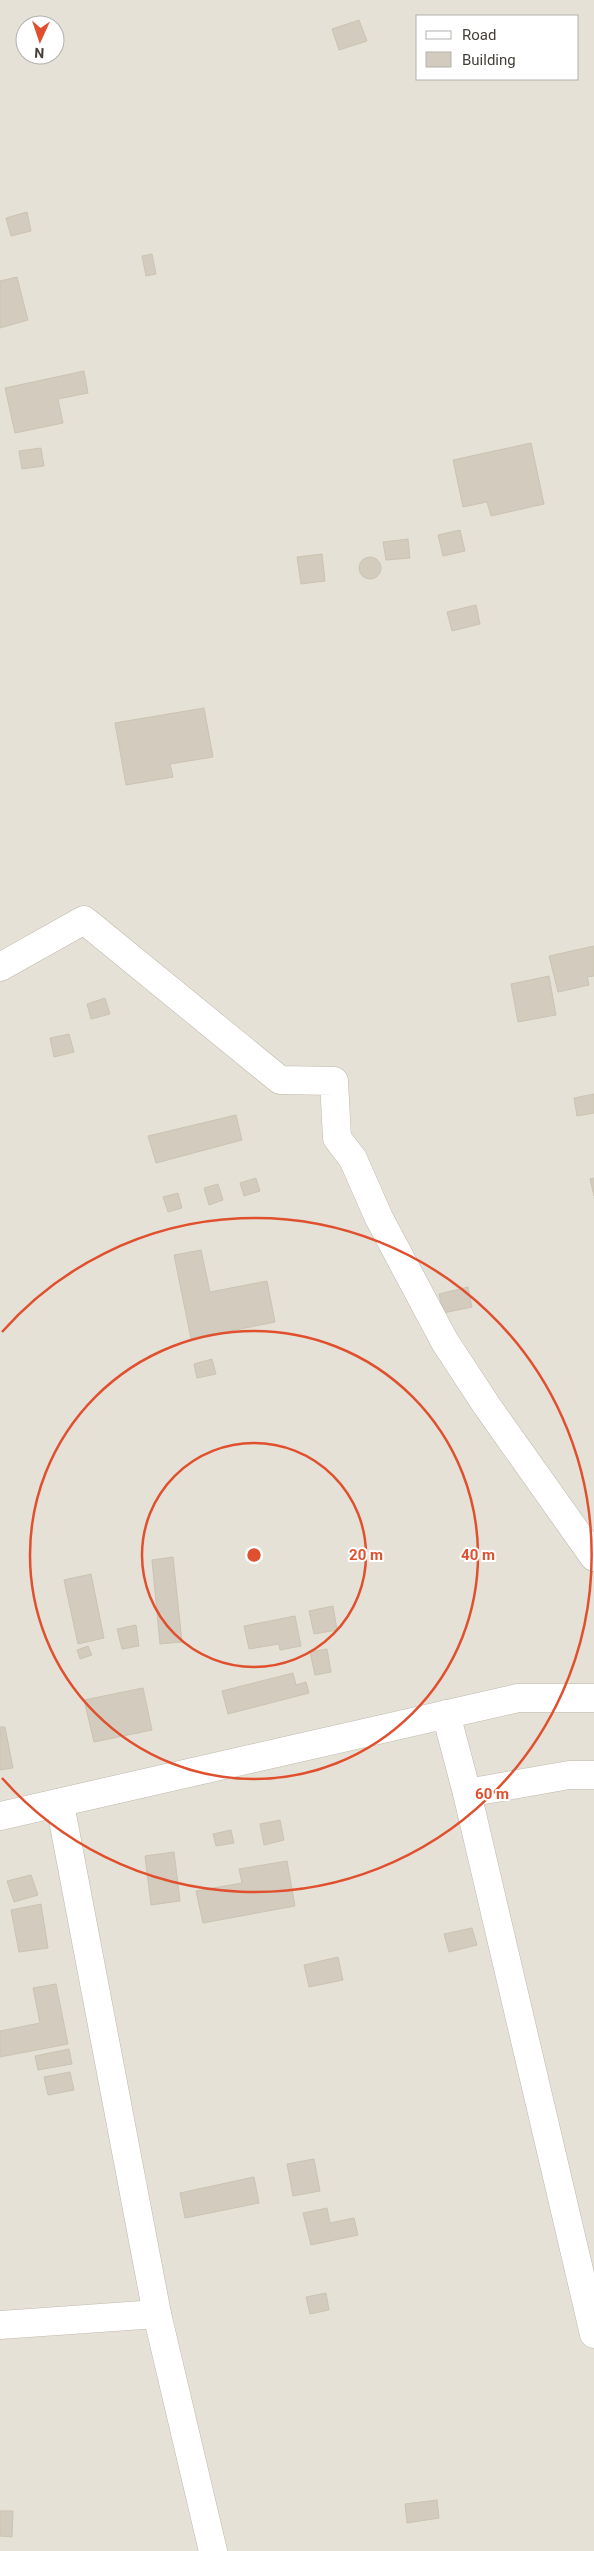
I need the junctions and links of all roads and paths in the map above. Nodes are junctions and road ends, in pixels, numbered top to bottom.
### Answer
1 (0, 968) edge
2 (594, 1557) edge
3 (594, 1698) edge
4 (446, 1714) junction
5 (594, 1775) edge
6 (467, 1793) junction
7 (60, 1804) junction
8 (0, 1816) edge
9 (157, 2314) junction
10 (0, 2325) edge
11 (594, 2334) edge
12 (213, 2551) edge

1 - 2 street
3 - 4 street
4 - 6 street
4 - 7 street
5 - 6 street
6 - 11 street
7 - 8 street
7 - 9 street
9 - 10 street
9 - 12 street

